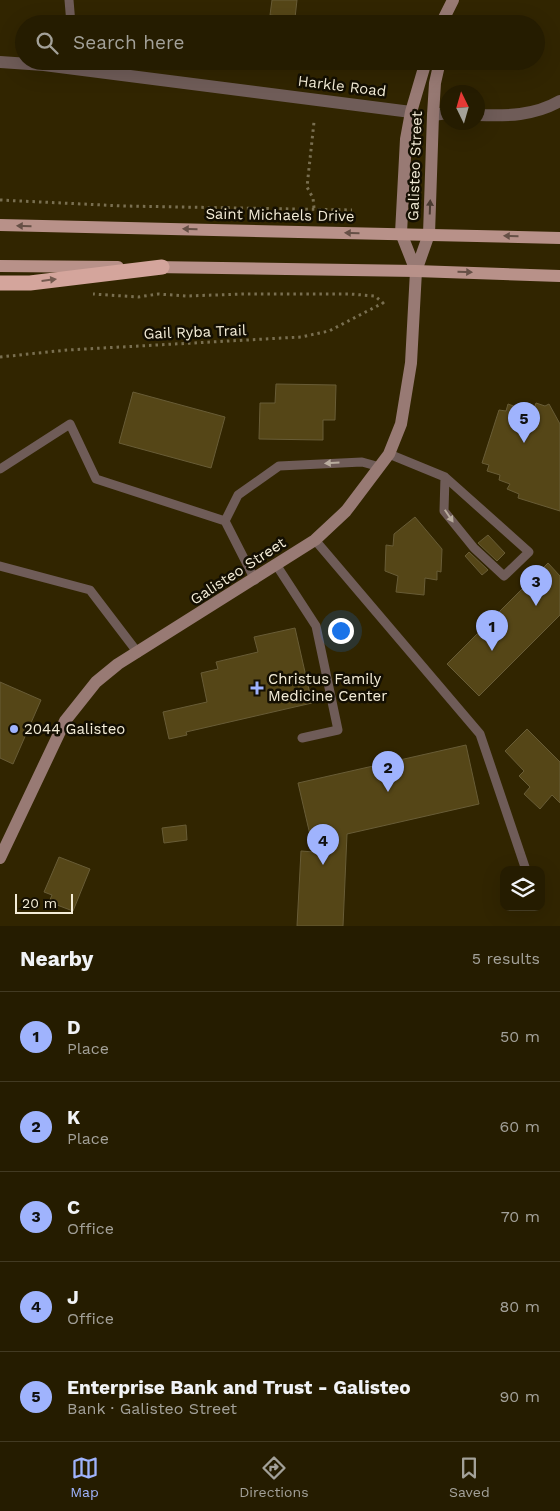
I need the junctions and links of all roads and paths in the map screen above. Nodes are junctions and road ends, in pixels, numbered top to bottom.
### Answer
1 (69, 0) edge
2 (455, 0) edge
3 (70, 15) edge
4 (446, 15) edge
5 (452, 15) edge
6 (0, 62) edge
7 (15, 63) edge
8 (111, 70) edge
9 (423, 70) edge
10 (438, 70) edge
11 (560, 101) edge
12 (411, 112) junction
13 (440, 114) edge
14 (433, 115) junction
15 (485, 115) edge
16 (314, 122) dead end
17 (0, 200) edge
18 (314, 208) junction
19 (352, 210) dead end
20 (0, 225) edge
21 (401, 233) junction
22 (429, 234) junction
23 (560, 238) edge
24 (0, 266) edge
25 (162, 267) junction
26 (416, 271) junction
27 (560, 278) edge
28 (0, 283) edge
29 (89, 294) dead end
30 (0, 357) edge
31 (389, 454) junction
32 (380, 467) junction
33 (0, 469) edge
34 (446, 477) junction
35 (225, 521) junction
36 (315, 540) junction
37 (0, 566) edge
38 (277, 566) junction
39 (255, 580) junction
40 (138, 652) junction
41 (302, 738) dead end
42 (0, 858) edge
43 (525, 866) edge

1 - 3 lane
2 - 4 street
2 - 5 street
6 - 7 street, Harkle Road
8 - 12 street, Harkle Road
9 - 12 street, Galisteo Street
10 - 14 street, Galisteo Street
11 - 15 street
12 - 21 street, Galisteo Street
13 - 14 street
22 -> 14 street, Galisteo Street
16 - 18 path
17 - 18 path
18 - 19 path
21 -> 20 main road, Saint Michaels Drive
21 - 22 main road, Saint Michaels Drive
21 - 26 street, Galisteo Street
23 -> 22 main road, Saint Michaels Drive
22 - 26 street, Galisteo Street
24 - 25 main road
25 - 26 main road
28 -> 25 highway
26 -> 27 main road
26 - 31 street, Galisteo Street
29 - 30 path, Gail Ryba Trail
31 - 32 street, Galisteo Street
31 - 34 lane
32 -> 35 lane
32 - 36 street, Galisteo Street
33 - 35 lane
34 -> 34 lane
35 - 39 lane
36 - 38 street, Galisteo Street
36 - 43 lane
37 - 40 lane
38 - 39 street, Galisteo Street
38 - 41 lane
39 - 40 street, Galisteo Street
40 - 42 street, Galisteo Street

